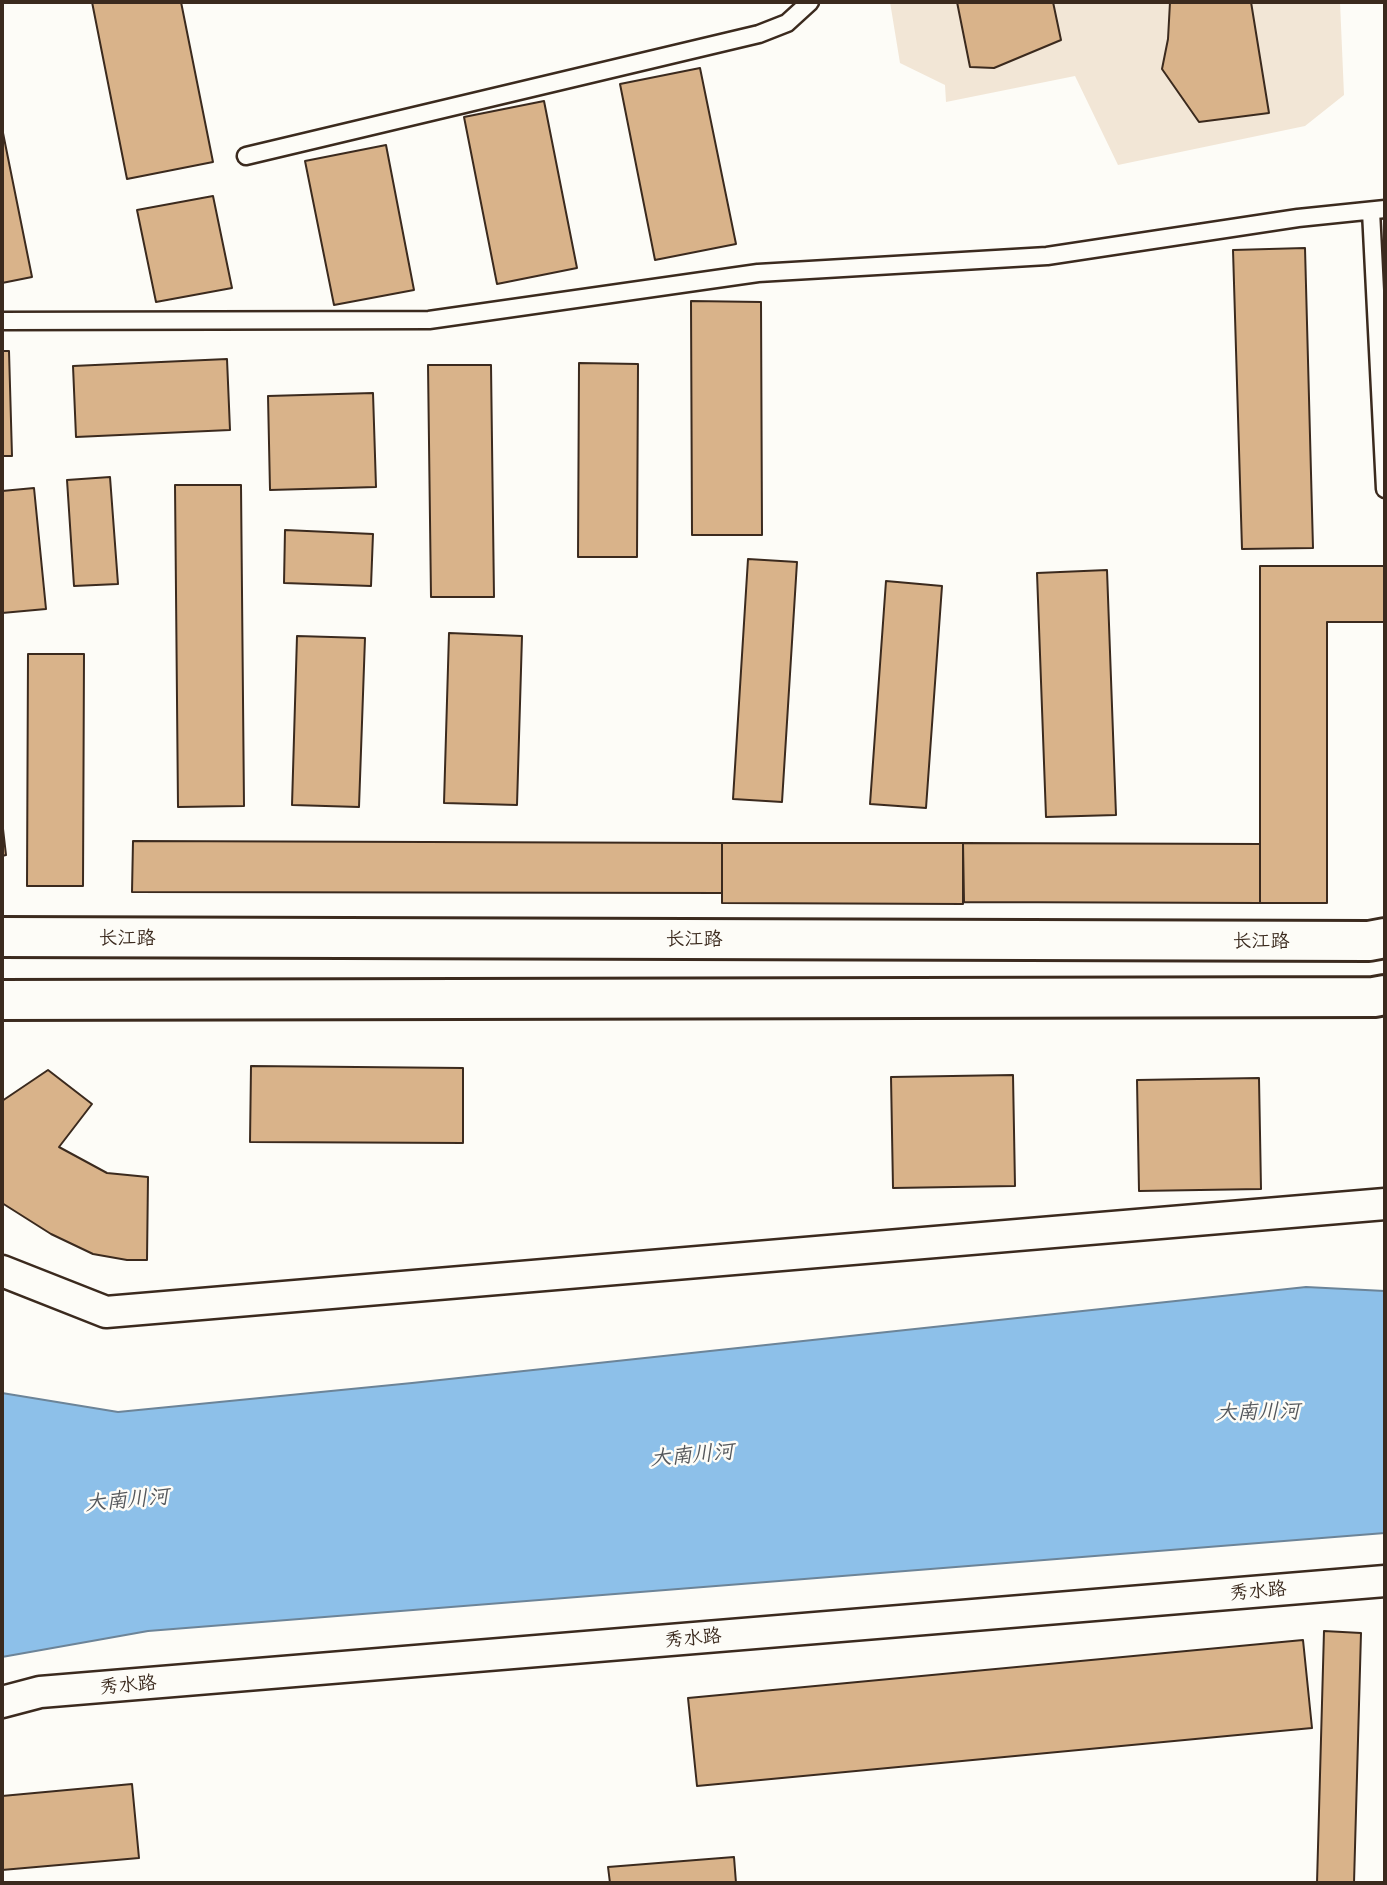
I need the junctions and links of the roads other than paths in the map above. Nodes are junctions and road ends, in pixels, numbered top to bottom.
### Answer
1 (810, 2) edge
2 (246, 156) dead end
3 (1378, 210) edge
4 (2, 321) edge
5 (1385, 489) edge
6 (2, 937) edge
7 (1385, 938) edge
8 (1385, 995) edge
9 (2, 1000) edge
10 (1385, 1204) edge
11 (2, 1271) edge
12 (1385, 1581) edge
13 (2, 1702) edge

1 - 2 lane
3 - 4 lane
3 - 5 lane
6 - 7 main road, 长江路
8 - 9 main road
10 - 11 street
12 - 13 street, 秀水路

